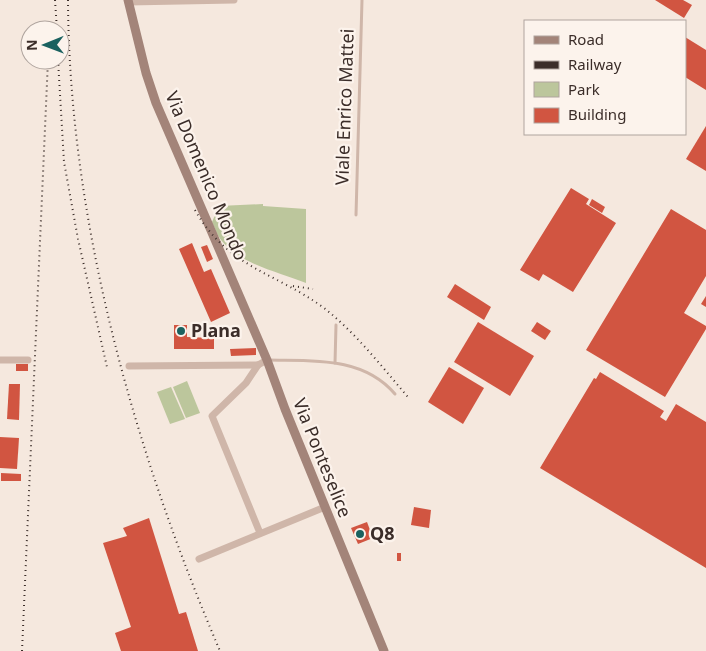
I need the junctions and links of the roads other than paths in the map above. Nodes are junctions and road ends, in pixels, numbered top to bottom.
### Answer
1 (234, 0) edge
2 (362, 0) edge
3 (128, 1) edge
4 (356, 215) dead end
5 (336, 325) dead end
6 (0, 360) edge
7 (28, 360) dead end
8 (267, 360) junction
9 (335, 363) junction
10 (258, 365) junction
11 (129, 366) dead end
12 (395, 394) dead end
13 (324, 507) junction
14 (260, 534) junction
15 (199, 559) dead end
16 (384, 651) edge

1 - 3 street
2 - 4 lane, Viale Enrico Mattei
3 - 8 street, Via Domenico Mondo
5 - 9 lane
6 - 7 street
8 - 9 lane
8 - 10 street
8 - 13 street, Via Ponteselice
9 - 12 lane
10 - 11 street
10 - 14 street
13 - 14 street
13 - 16 street, Via Ponteselice
14 - 15 street

